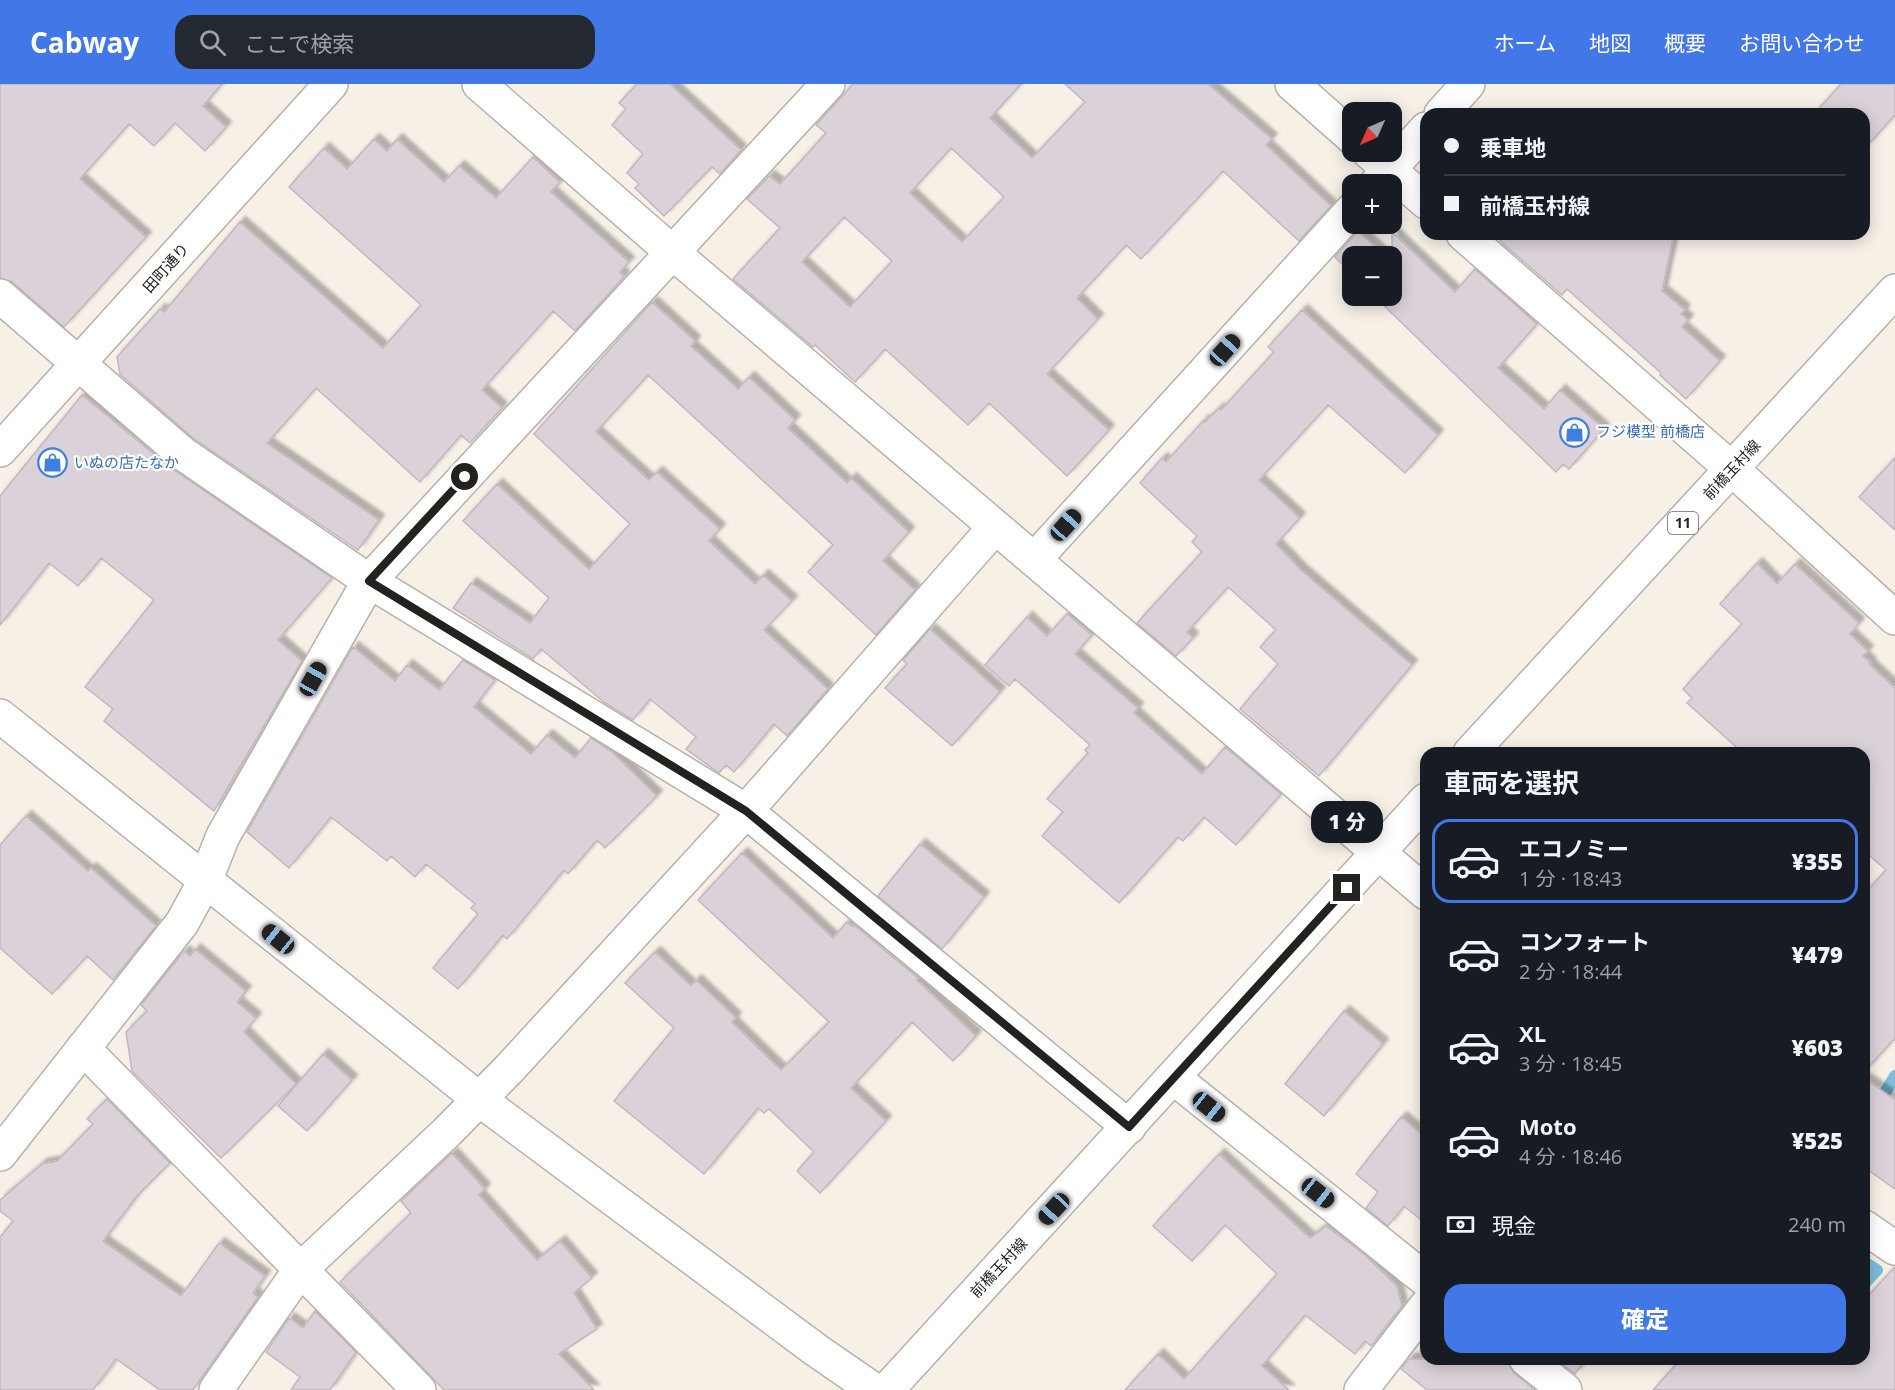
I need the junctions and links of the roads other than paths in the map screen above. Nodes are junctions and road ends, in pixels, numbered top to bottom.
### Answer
1 (331, 84) edge
2 (478, 84) edge
3 (828, 84) edge
4 (1292, 84) edge
5 (1468, 84) edge
6 (1446, 108) edge
7 (1342, 128) edge
8 (1420, 134) edge
9 (1378, 168) edge
10 (1420, 198) edge
11 (1342, 221) edge
12 (1470, 240) edge
13 (672, 252) junction
14 (1895, 291) edge
15 (0, 296) edge
16 (79, 364) junction
17 (0, 450) edge
18 (1733, 470) junction
19 (995, 527) junction
20 (1034, 560) junction
21 (369, 581) junction
22 (1895, 618) edge
23 (0, 716) edge
24 (1476, 747) edge
25 (1420, 807) edge
26 (746, 811) junction
27 (1378, 853) junction
28 (205, 881) junction
29 (1420, 888) edge
30 (83, 1048) junction
31 (1174, 1078) junction
32 (480, 1100) junction
33 (1129, 1127) junction
34 (0, 1154) edge
35 (1870, 1231) edge
36 (1895, 1248) edge
37 (300, 1270) junction
38 (1420, 1275) edge
39 (1420, 1314) edge
40 (1534, 1365) edge
41 (216, 1390) edge
42 (419, 1390) edge
43 (874, 1390) edge
44 (887, 1390) edge
45 (1361, 1390) edge
46 (1565, 1390) edge

1 - 16 street, 田町通り
2 - 13 street
3 - 13 street
4 - 7 street
5 - 6 street
8 - 9 street
9 - 10 street
11 - 20 street
12 - 18 street
13 - 19 street
13 - 21 street
14 - 18 street, 前橋玉村線 / 11
15 - 16 street
16 - 17 street, 田町通り
16 - 21 street
18 - 22 street
18 - 24 street, 前橋玉村線 / 11
19 - 20 street
19 - 26 street
20 - 27 street
21 - 26 street
21 - 28 street
23 - 28 street
25 - 27 street, 前橋玉村線
26 - 32 street
26 - 33 street
27 - 29 street
27 - 31 street, 前橋玉村線
28 - 30 street
28 - 32 street
30 - 34 street
30 - 37 street
31 - 33 street, 前橋玉村線
31 - 38 street
32 - 37 street
32 - 43 street
33 - 44 street, 前橋玉村線
35 - 36 street
37 - 41 street
37 - 42 street
39 - 45 street
40 - 46 street

